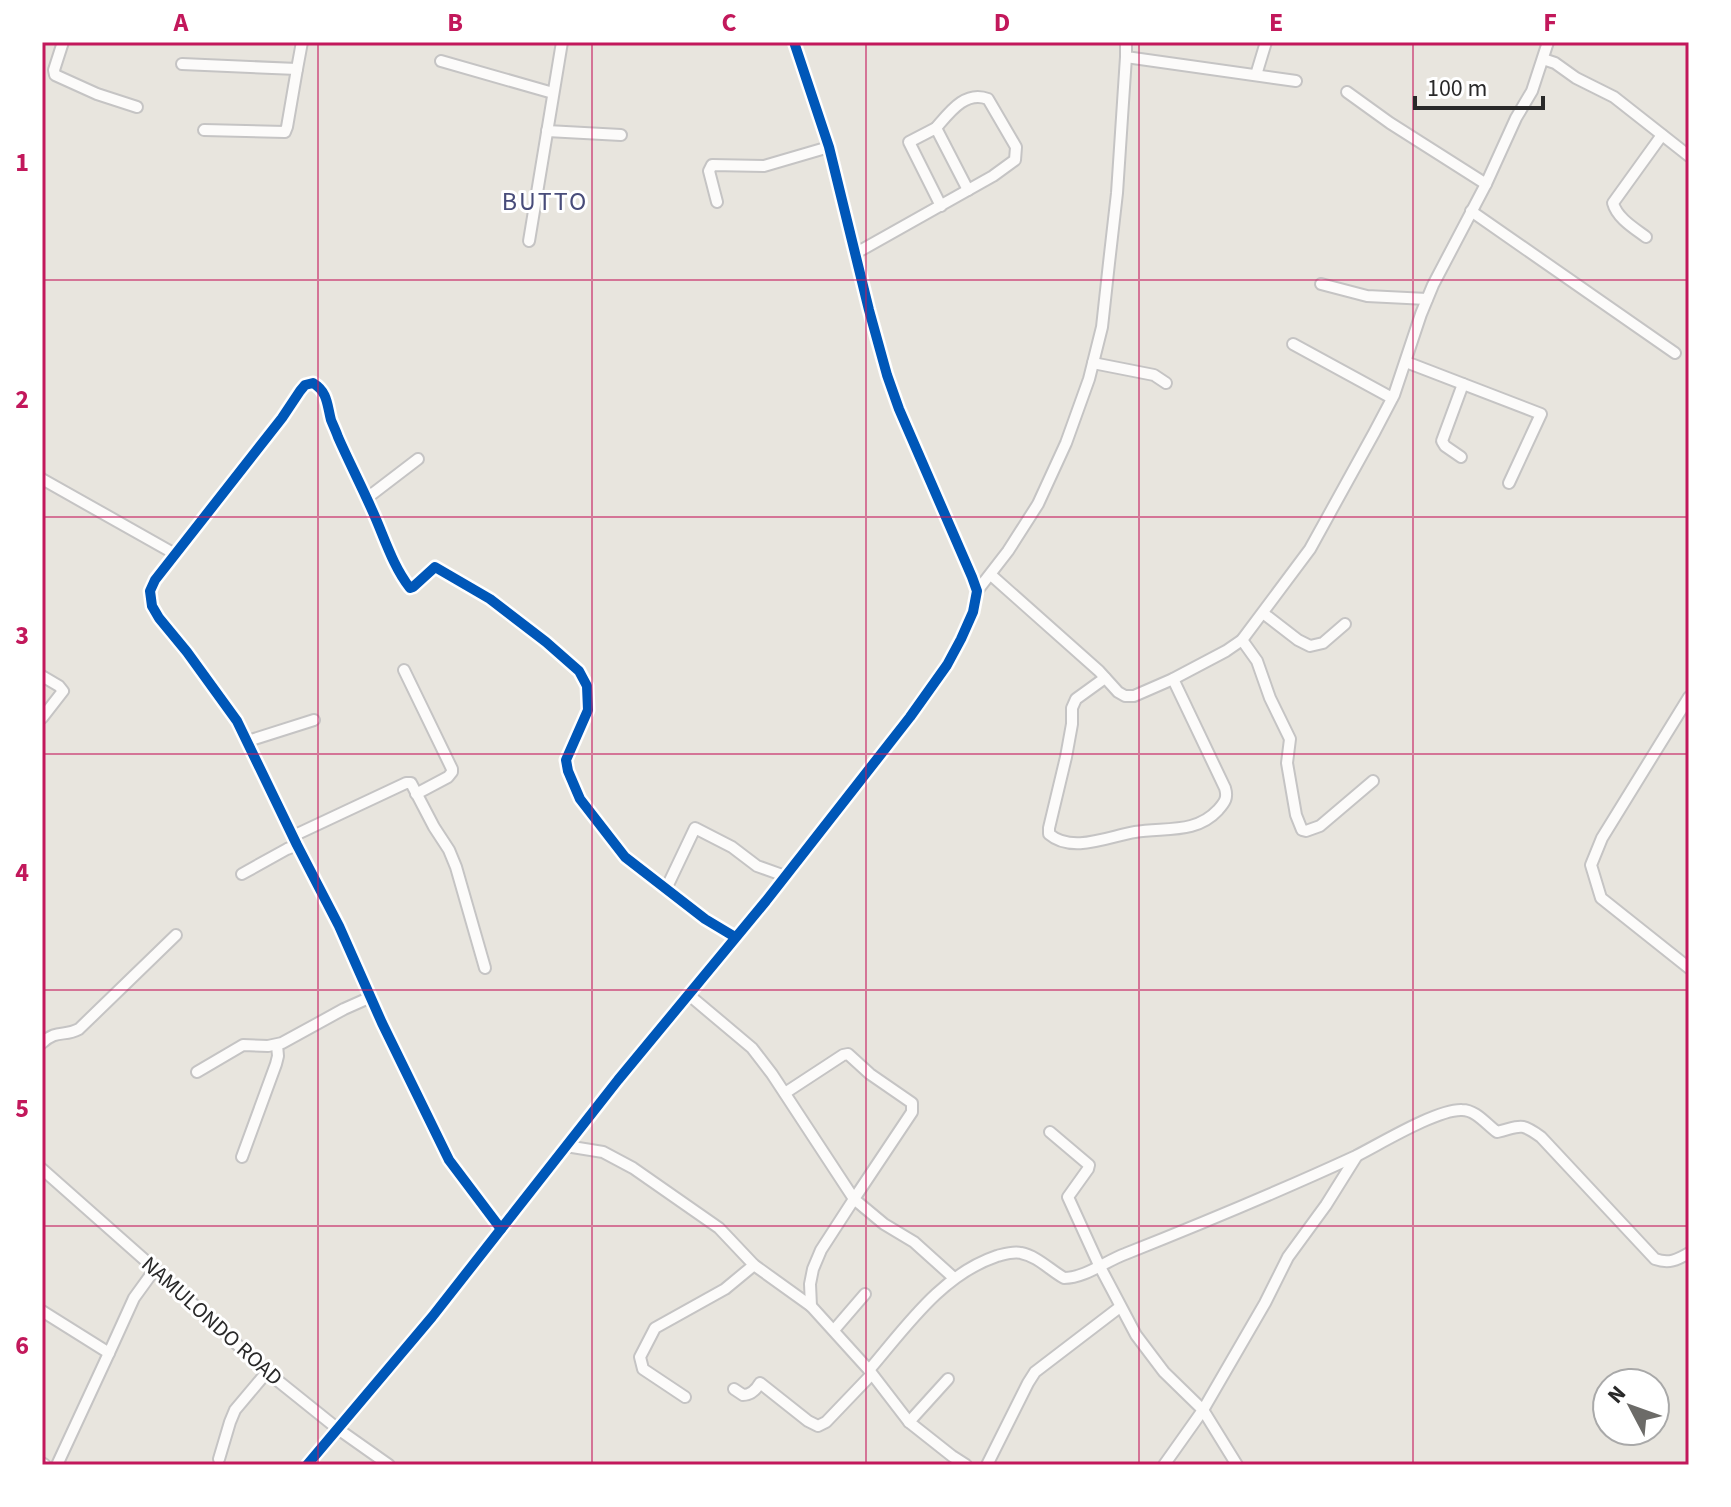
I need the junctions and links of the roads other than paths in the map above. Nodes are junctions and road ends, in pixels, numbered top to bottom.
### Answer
1 (63, 42) edge
2 (302, 42) edge
3 (562, 42) edge
4 (794, 42) edge
5 (1126, 42) edge
6 (1266, 42) edge
7 (1548, 42) edge
8 (1126, 57) junction
9 (1543, 59) junction
10 (441, 61) dead end
11 (182, 64) dead end
12 (297, 69) junction
13 (1256, 75) junction
14 (1296, 81) dead end
15 (1347, 92) dead end
16 (553, 93) junction
17 (137, 107) dead end
18 (936, 128) junction
19 (204, 130) dead end
20 (547, 131) junction
21 (621, 135) dead end
22 (1662, 135) junction
23 (829, 147) junction
24 (1689, 156) edge
25 (1486, 184) junction
26 (968, 190) junction
27 (717, 202) dead end
28 (941, 206) junction
29 (1471, 211) junction
30 (1646, 237) dead end
31 (529, 241) dead end
32 (856, 253) junction
33 (1321, 284) dead end
34 (1427, 299) junction
35 (1293, 344) dead end
36 (1675, 353) dead end
37 (1406, 362) junction
38 (1093, 363) junction
39 (1166, 383) dead end
40 (1463, 384) junction
41 (1392, 398) junction
42 (1461, 457) dead end
43 (418, 459) dead end
44 (42, 479) edge
45 (1509, 483) dead end
46 (367, 498) junction
47 (175, 554) junction
48 (991, 575) junction
49 (977, 591) junction
50 (1263, 613) junction
51 (1345, 624) dead end
52 (1242, 640) junction
53 (404, 670) dead end
54 (42, 676) edge
55 (1105, 678) junction
56 (1173, 679) junction
57 (1689, 697) edge
58 (42, 718) edge
59 (314, 720) dead end
60 (248, 741) junction
61 (1373, 781) dead end
62 (416, 794) junction
63 (295, 841) junction
64 (242, 874) dead end
65 (785, 876) junction
66 (666, 889) junction
67 (176, 935) dead end
68 (735, 937) junction
69 (485, 968) dead end
70 (1689, 968) edge
71 (689, 995) junction
72 (371, 997) junction
73 (42, 1043) edge
74 (277, 1045) junction
75 (197, 1072) dead end
76 (785, 1093) junction
77 (1050, 1132) dead end
78 (566, 1146) junction
79 (1357, 1155) junction
80 (242, 1157) dead end
81 (42, 1169) edge
82 (854, 1199) junction
83 (501, 1229) junction
84 (1689, 1253) edge
85 (754, 1265) junction
86 (1099, 1265) junction
87 (155, 1269) junction
88 (954, 1278) junction
89 (865, 1294) dead end
90 (811, 1306) junction
91 (1120, 1307) junction
92 (42, 1311) edge
93 (834, 1330) junction
94 (109, 1353) junction
95 (267, 1372) junction
96 (870, 1372) junction
97 (948, 1379) dead end
98 (734, 1389) dead end
99 (685, 1397) dead end
100 (1203, 1410) junction
101 (909, 1422) junction
102 (338, 1429) junction
103 (219, 1459) dead end
104 (960, 1464) edge
105 (57, 1465) edge
106 (307, 1465) edge
107 (389, 1465) edge
108 (987, 1465) edge
109 (1164, 1465) edge
110 (1237, 1465) edge

1 - 17 street
2 - 12 street
3 - 16 street
4 - 23 street
5 - 8 street
6 - 13 street
7 - 9 street
8 - 13 street
8 - 38 street
9 - 22 street
9 - 25 street
10 - 16 street
11 - 12 street
12 - 19 street
13 - 14 street
15 - 25 street
16 - 20 street
18 - 26 street
18 - 26 street
18 - 28 street
20 - 21 street
20 - 31 street
22 - 24 street
22 - 30 street
23 - 27 street
23 - 32 street
25 - 29 street
26 - 28 street
28 - 32 street
29 - 34 street
29 - 36 street
32 - 49 street
33 - 34 street
34 - 37 street
35 - 41 street
37 - 40 street
37 - 41 street
38 - 39 street
38 - 48 street
40 - 42 street
40 - 45 street
41 - 50 street
43 - 46 street
44 - 47 street
46 - 47 street
46 - 66 street
47 - 60 street
48 - 49 street
48 - 55 street
49 - 65 street
50 - 51 street
50 - 52 street
52 - 56 street
52 - 61 street
53 - 62 street
54 - 58 street
55 - 56 street
55 - 56 street
57 - 70 street
59 - 60 street
60 - 63 street
62 - 63 street
62 - 69 street
63 - 64 street
63 - 72 street
65 - 66 street
65 - 68 street
66 - 68 street
67 - 73 street
68 - 71 street
71 - 76 street
71 - 78 street
72 - 74 street
72 - 83 street
74 - 75 street
74 - 80 street
76 - 82 street
76 - 82 street
77 - 86 street
78 - 83 street
78 - 85 street
79 - 84 street
79 - 86 street
79 - 100 street
81 - 87 street, NAMULONDO ROAD
82 - 88 street
82 - 90 street
83 - 102 street
85 - 90 street
85 - 99 street
86 - 88 street
86 - 91 street
87 - 94 street
87 - 95 street, NAMULONDO ROAD
88 - 96 street
89 - 93 street
90 - 93 street
91 - 100 street
91 - 108 street
92 - 94 street
93 - 96 street
94 - 105 street
95 - 102 street, NAMULONDO ROAD
95 - 103 street
96 - 98 street
96 - 101 street
97 - 101 street
100 - 109 street
100 - 110 street
101 - 104 street
102 - 106 street
102 - 107 street, NAMULONDO ROAD

